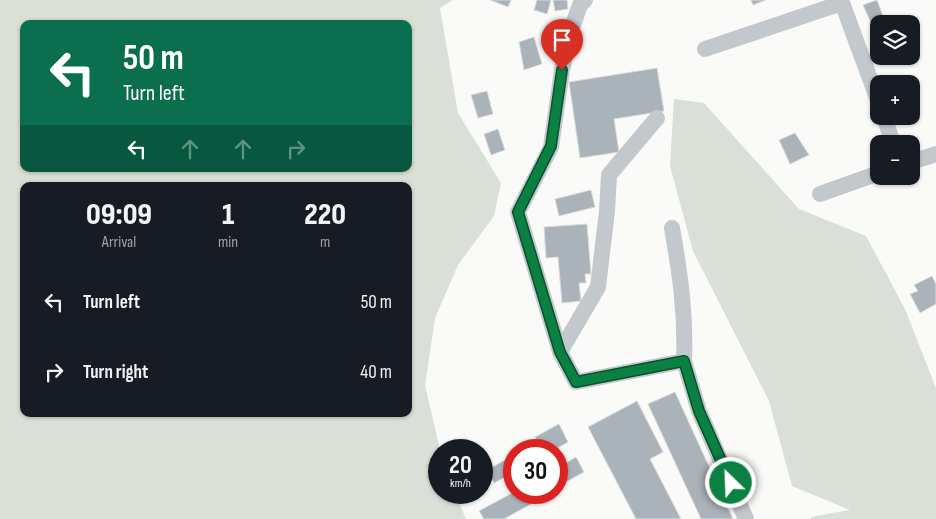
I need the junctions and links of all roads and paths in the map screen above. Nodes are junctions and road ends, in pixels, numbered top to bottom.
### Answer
1 (585, 0) edge
2 (841, 1) edge
3 (705, 49) dead end
4 (870, 79) edge
5 (657, 118) dead end
6 (936, 154) edge
7 (920, 159) edge
8 (870, 176) edge
9 (820, 194) dead end
10 (672, 228) dead end
11 (560, 352) junction
12 (684, 361) junction
13 (746, 519) edge

1 - 11 street
2 - 3 street
2 - 4 street
5 - 11 street
6 - 7 street
8 - 9 street
10 - 12 street
11 - 12 street
12 - 13 street

